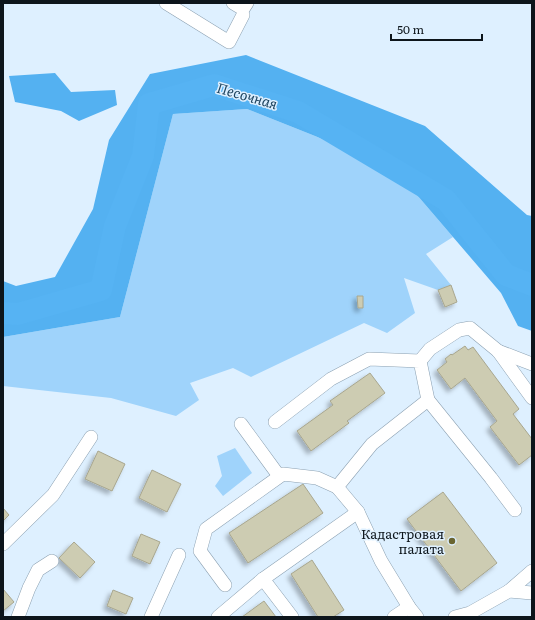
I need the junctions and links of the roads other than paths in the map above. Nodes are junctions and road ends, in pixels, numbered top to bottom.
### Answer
1 (166, 3) edge
2 (233, 3) edge
3 (245, 9) edge
4 (498, 351) junction
5 (420, 361) junction
6 (532, 364) edge
7 (532, 398) edge
8 (428, 400) junction
9 (276, 422) dead end
10 (241, 424) dead end
11 (91, 437) dead end
12 (279, 476) junction
13 (337, 487) junction
14 (515, 510) dead end
15 (358, 512) junction
16 (3, 544) edge
17 (179, 555) dead end
18 (52, 561) dead end
19 (532, 571) edge
20 (263, 579) junction
21 (225, 585) dead end
22 (509, 591) junction
23 (532, 593) edge
24 (413, 612) edge
25 (473, 615) edge
26 (18, 617) edge
27 (151, 617) edge
28 (218, 617) edge
29 (292, 617) edge
30 (394, 617) edge
31 (456, 617) edge

1 - 3 street
2 - 3 street
4 - 5 street
4 - 6 street
4 - 7 street
5 - 8 street
5 - 9 street
8 - 13 street
8 - 14 street
10 - 12 street
11 - 16 street
12 - 13 street
12 - 21 street
13 - 15 street
15 - 20 street
15 - 24 street
17 - 27 street
18 - 26 street
19 - 22 street
20 - 28 street
20 - 29 street
22 - 23 street
22 - 25 street
24 - 30 street
25 - 31 street

